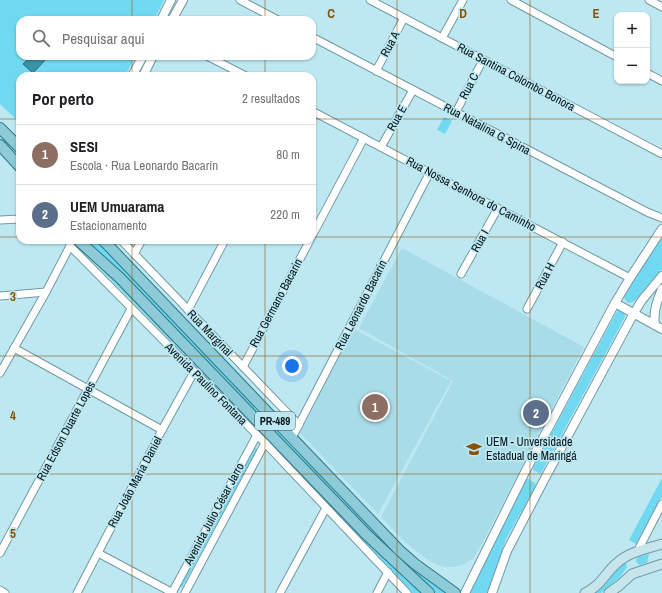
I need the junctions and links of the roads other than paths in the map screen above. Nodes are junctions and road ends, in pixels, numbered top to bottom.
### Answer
1 (171, 0) edge
2 (182, 0) edge
3 (240, 0) edge
4 (370, 0) edge
5 (463, 0) edge
6 (511, 0) edge
7 (648, 0) edge
8 (520, 2) edge
9 (662, 7) edge
10 (163, 16) edge
11 (174, 16) edge
12 (270, 16) edge
13 (404, 18) junction
14 (442, 38) junction
15 (316, 39) edge
16 (614, 55) edge
17 (141, 60) edge
18 (151, 60) edge
19 (215, 60) edge
20 (483, 60) junction
21 (231, 68) junction
22 (376, 71) junction
23 (134, 72) edge
24 (144, 72) edge
25 (229, 72) edge
26 (238, 72) edge
27 (650, 75) edge
28 (662, 81) edge
29 (413, 90) junction
30 (456, 112) junction
31 (316, 113) edge
32 (0, 128) edge
33 (364, 138) junction
34 (16, 144) edge
35 (381, 147) junction
36 (1, 148) edge
37 (662, 154) edge
38 (16, 163) edge
39 (430, 172) junction
40 (498, 208) junction
41 (662, 218) edge
42 (16, 219) edge
43 (0, 220) edge
44 (316, 228) edge
45 (662, 229) edge
46 (563, 242) junction
47 (70, 244) edge
48 (71, 244) edge
49 (82, 244) edge
50 (107, 244) edge
51 (125, 244) edge
52 (140, 244) edge
53 (223, 244) edge
54 (308, 244) edge
55 (134, 254) junction
56 (461, 274) dead end
57 (662, 276) edge
58 (630, 278) junction
59 (662, 289) edge
60 (46, 292) junction
61 (0, 296) edge
62 (615, 303) junction
63 (131, 309) junction
64 (527, 309) dead end
65 (188, 310) junction
66 (634, 314) junction
67 (659, 327) edge
68 (14, 348) junction
69 (242, 367) junction
70 (1, 371) edge
71 (194, 372) junction
72 (88, 389) junction
73 (299, 425) junction
74 (162, 430) junction
75 (257, 435) junction
76 (292, 438) junction
77 (265, 444) junction
78 (662, 504) edge
79 (326, 508) junction
80 (662, 544) edge
81 (637, 552) junction
82 (0, 553) edge
83 (98, 553) junction
84 (662, 564) edge
85 (388, 572) junction
86 (618, 589) edge
87 (0, 590) edge
88 (5, 593) edge
89 (77, 593) edge
90 (172, 593) edge
91 (184, 593) edge
92 (280, 593) edge
93 (377, 593) edge
94 (407, 593) edge
95 (429, 593) edge
96 (456, 593) edge
97 (465, 593) edge
98 (492, 593) edge
99 (585, 593) edge
100 (610, 593) edge

1 - 10 street
2 - 11 street
3 - 12 street
4 - 13 street, Rua Santina Colombo Bonora
5 - 14 street
6 - 8 street
7 - 9 street
8 - 16 street
13 - 14 street, Rua Santina Colombo Bonora
13 - 22 street, Rua A
14 - 20 street, Rua Santina Colombo Bonora
15 - 22 street, Rua Natalina G Spina
17 - 23 street
18 - 24 street
19 - 21 street
20 - 30 street, Rua C
20 - 37 street, Rua Santina Colombo Bonora
21 - 25 street
21 - 26 street
22 - 29 street, Rua Natalina G Spina
27 - 28 street
29 - 30 street, Rua Natalina G Spina
29 - 35 street, Rua E
30 - 41 street, Rua Natalina G Spina
31 - 33 street, Rua Nossa Senhora do Caminho
32 - 34 main road
33 - 35 street, Rua Nossa Senhora do Caminho
33 - 44 street
35 - 39 street, Rua Nossa Senhora do Caminho
36 - 38 main road
39 - 40 street, Rua Nossa Senhora do Caminho
39 - 73 street, Rua Leonardo Bacarin
40 - 46 street, Rua Nossa Senhora do Caminho
40 - 56 street, Rua I
42 - 43 street
45 - 58 street
46 - 58 street, Rua Nossa Senhora do Caminho
46 - 64 street, Rua H
47 - 60 street
48 - 63 street, Avenida Paulino Fontana
49 - 95 main road, PR-489 / PR-489
50 - 76 main road, PR-489 / PR-489
51 - 55 street, Rua Marginal
52 - 55 street
53 - 65 street
54 - 69 street, Rua Germano Bacarin
55 - 65 street, Rua Marginal
57 - 66 street
58 - 62 street
59 - 67 street
60 - 61 street
60 - 68 street
62 - 66 street
62 - 97 street
63 - 71 street, Avenida Paulino Fontana
63 - 72 street, Rua Edson Duarte Lopes
65 - 69 street, Rua Marginal
66 - 67 street
66 - 98 street
68 - 70 street
68 - 72 street
69 - 73 street, Rua Marginal
71 - 74 street, Rua João Maria Daniel
71 - 75 street, Avenida Paulino Fontana
72 - 74 street
72 - 82 street, Rua Edson Duarte Lopes
73 - 76 street, Rua Leonardo Bacarin
74 - 83 street, Rua João Maria Daniel
75 - 77 street, Avenida Paulino Fontana
75 - 90 street, Avenida Julio César Jarro
76 - 96 main road, PR-489 / PR-489
77 - 79 street, Avenida Paulino Fontana
77 - 91 street, Avenida Julio César Jarro
78 - 81 street
79 - 85 street, Avenida Paulino Fontana
79 - 92 street
80 - 81 main road
81 - 99 main road
83 - 89 street, Rua João Maria Daniel
83 - 90 street
84 - 86 main road
85 - 93 street
85 - 94 street, Avenida Paulino Fontana
86 - 100 main road
87 - 88 street

